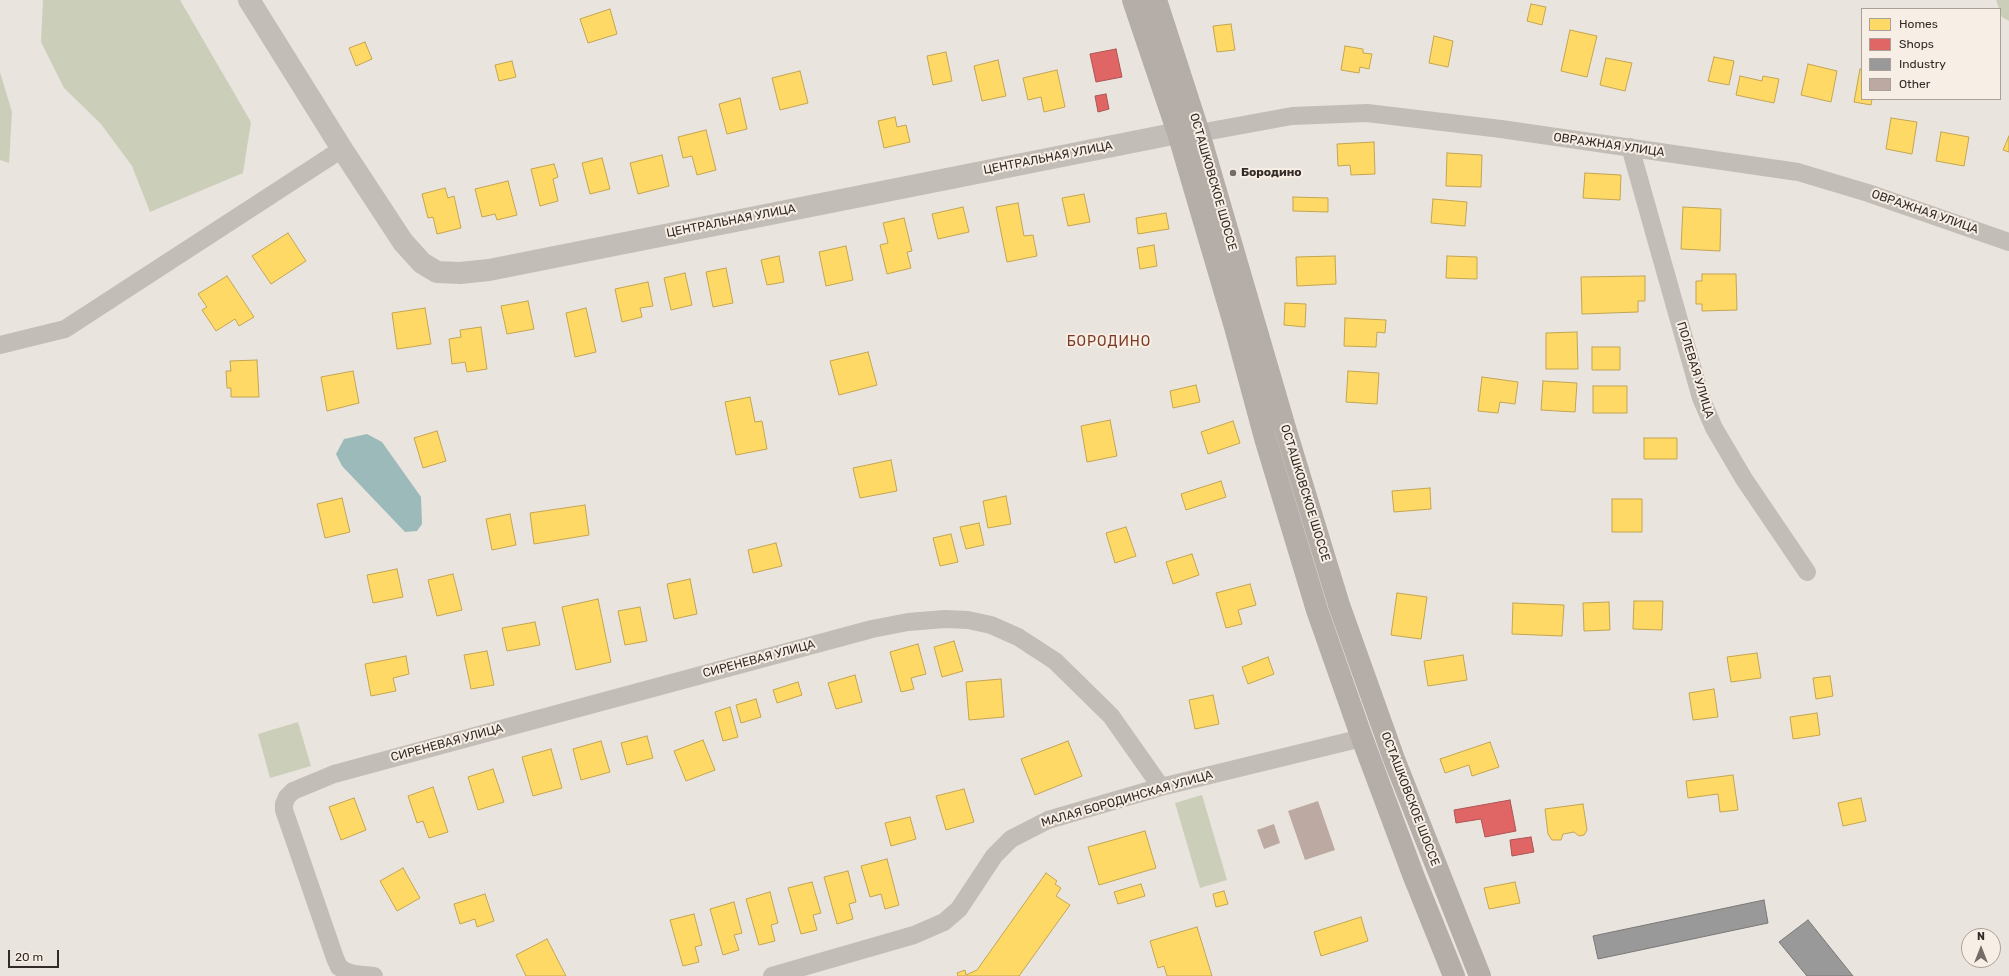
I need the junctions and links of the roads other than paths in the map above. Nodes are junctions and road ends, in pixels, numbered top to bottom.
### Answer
1 (249, 0) edge
2 (1133, 0) edge
3 (1156, 0) edge
4 (1189, 133) junction
5 (1630, 147) junction
6 (342, 148) junction
7 (2009, 242) edge
8 (0, 345) edge
9 (1807, 572) dead end
10 (1362, 738) junction
11 (1161, 787) junction
12 (374, 976) edge
13 (772, 976) edge
14 (1454, 976) edge
15 (1480, 976) edge

1 - 6 street, ЦЕНТРАЛЬНАЯ УЛИЦА
2 - 4 main road, ОСТАШКОВСКОЕ ШОССЕ
3 - 4 main road, ОСТАШКОВСКОЕ ШОССЕ
4 - 5 street, ОВРАЖНАЯ УЛИЦА
4 - 6 street, ЦЕНТРАЛЬНАЯ УЛИЦА
4 - 10 main road, ОСТАШКОВСКОЕ ШОССЕ
4 - 15 main road, ОСТАШКОВСКОЕ ШОССЕ
5 - 7 street, ОВРАЖНАЯ УЛИЦА
5 - 9 street, ПОЛЕВАЯ УЛИЦА
6 - 8 street
10 - 11 street, МАЛАЯ БОРОДИНСКАЯ УЛИЦА
10 - 14 main road, ОСТАШКОВСКОЕ ШОССЕ
11 - 12 street, СИРЕНЕВАЯ УЛИЦА
11 - 13 street, МАЛАЯ БОРОДИНСКАЯ УЛИЦА

